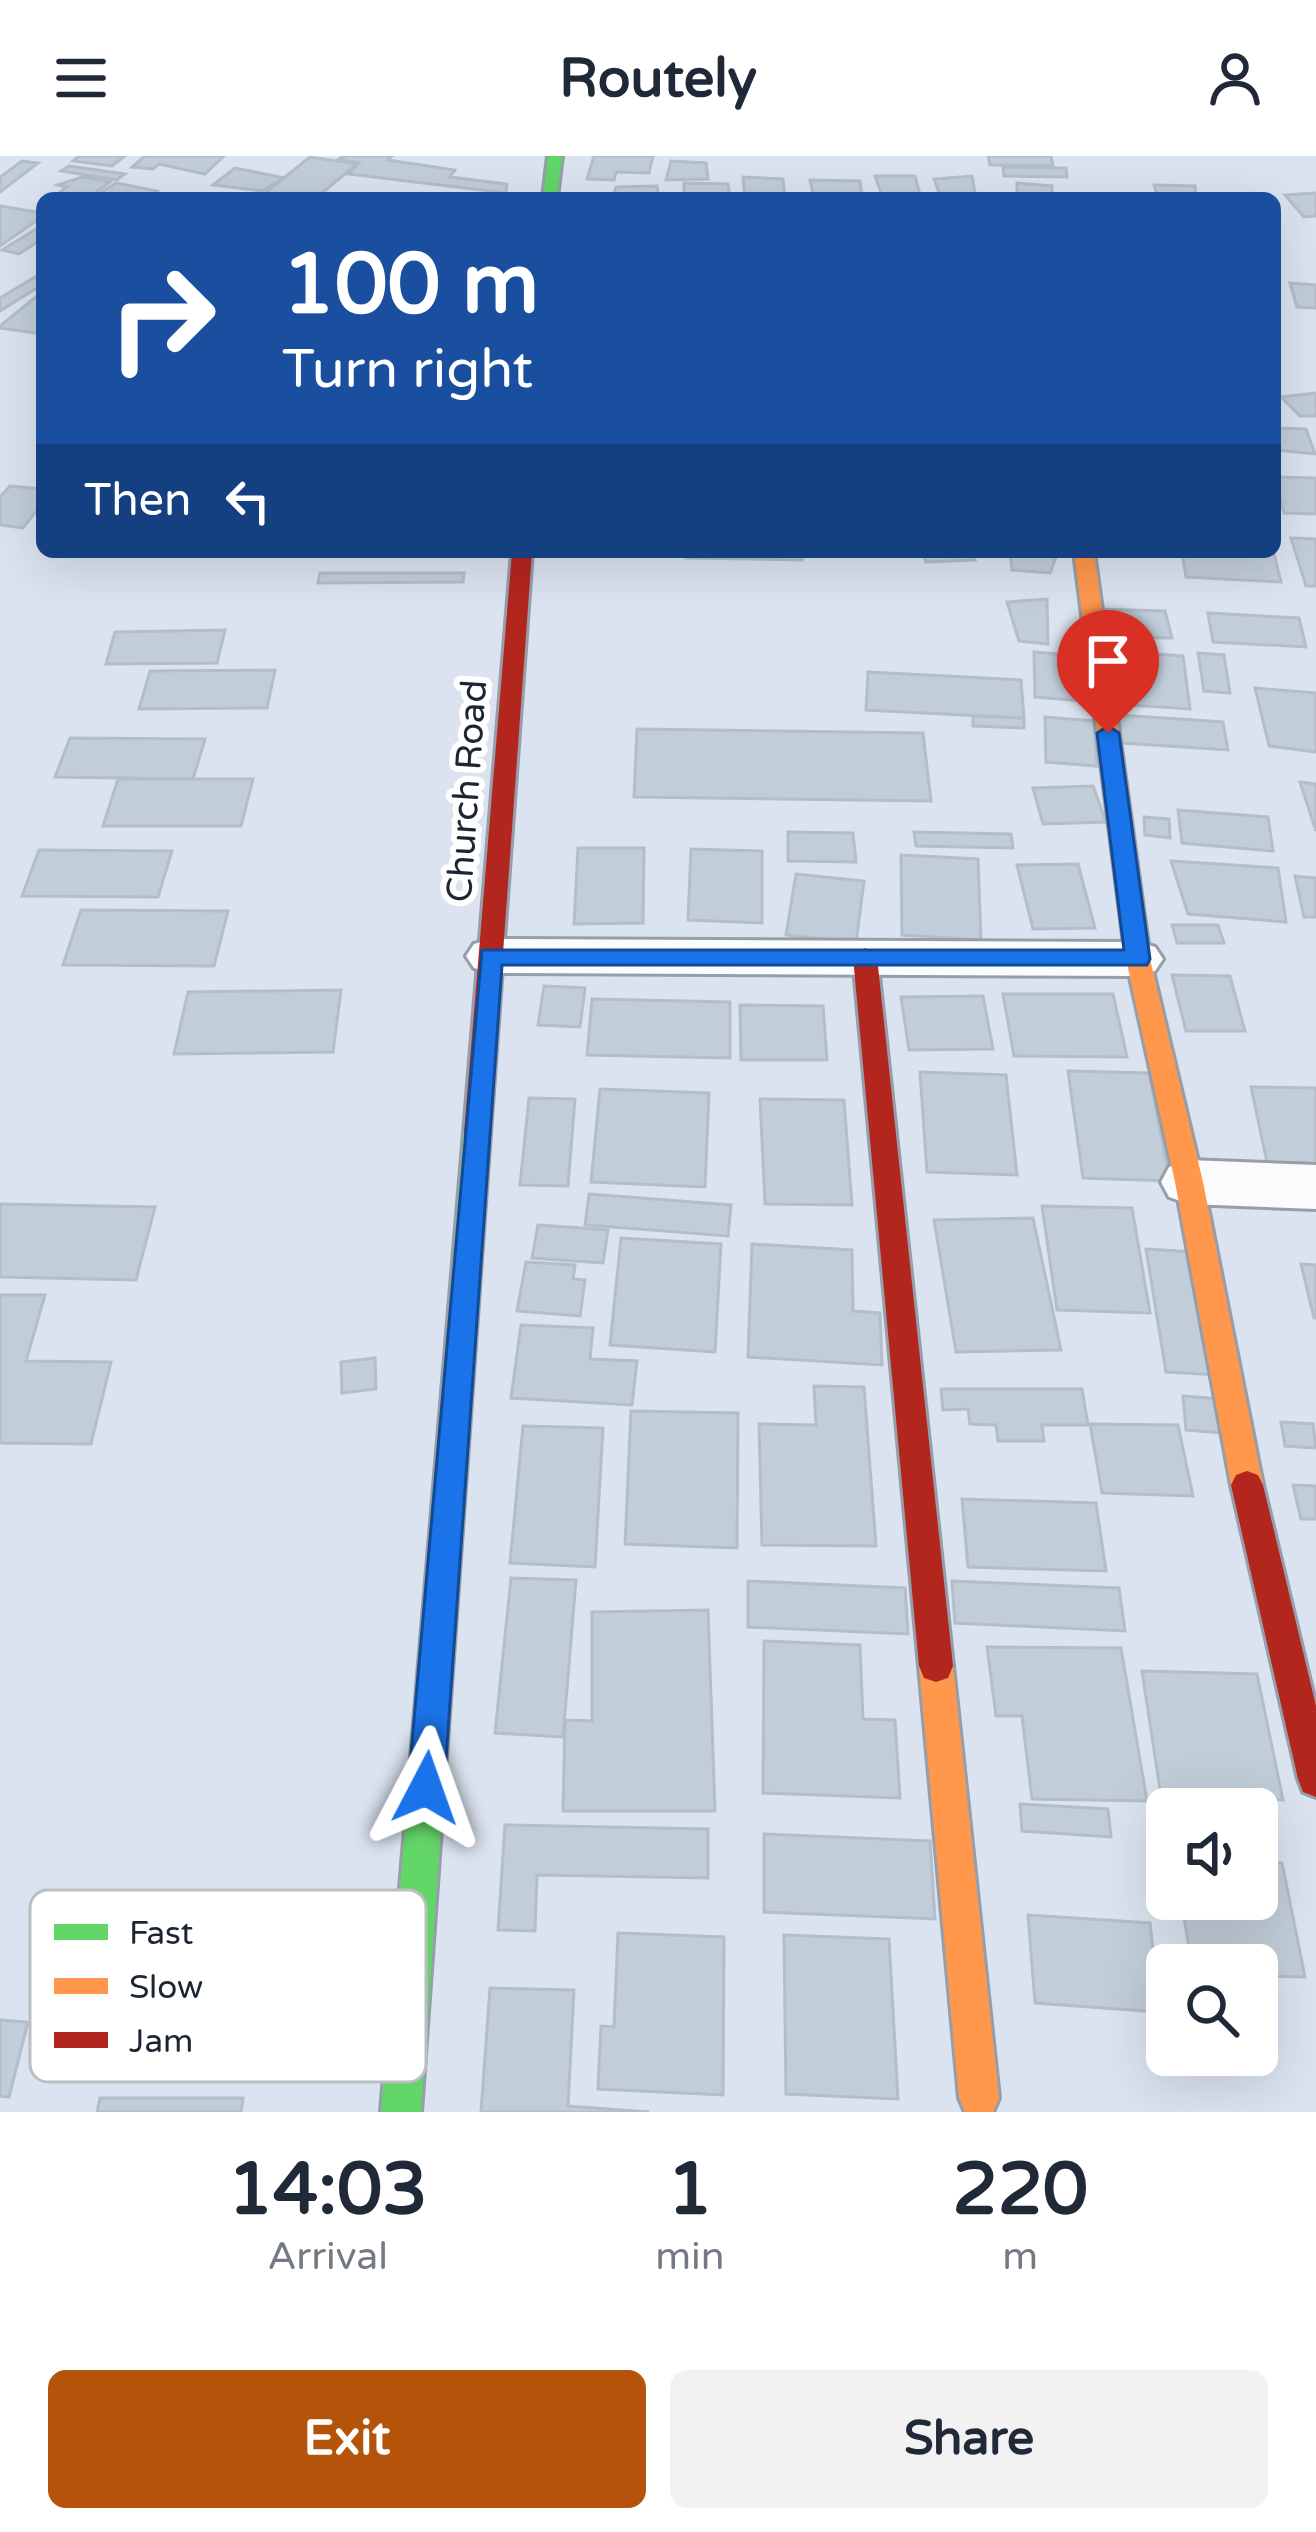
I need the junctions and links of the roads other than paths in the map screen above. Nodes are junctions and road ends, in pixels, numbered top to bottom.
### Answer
1 (555, 156) edge
2 (551, 192) edge
3 (522, 558) edge
4 (1085, 558) edge
5 (490, 956) junction
6 (865, 957) junction
7 (1138, 959) junction
8 (1189, 1182) junction
9 (1316, 1187) edge
10 (1316, 1779) edge
11 (418, 1890) edge
12 (403, 2082) edge
13 (980, 2098) dead end
14 (401, 2112) edge

1 - 2 street
3 - 5 street, Church Road
4 - 7 street
5 - 6 street
5 - 11 street, Church Road
6 - 7 street
6 - 13 street
7 - 8 street
8 - 9 street
8 - 10 street
12 - 14 street, Church Road

